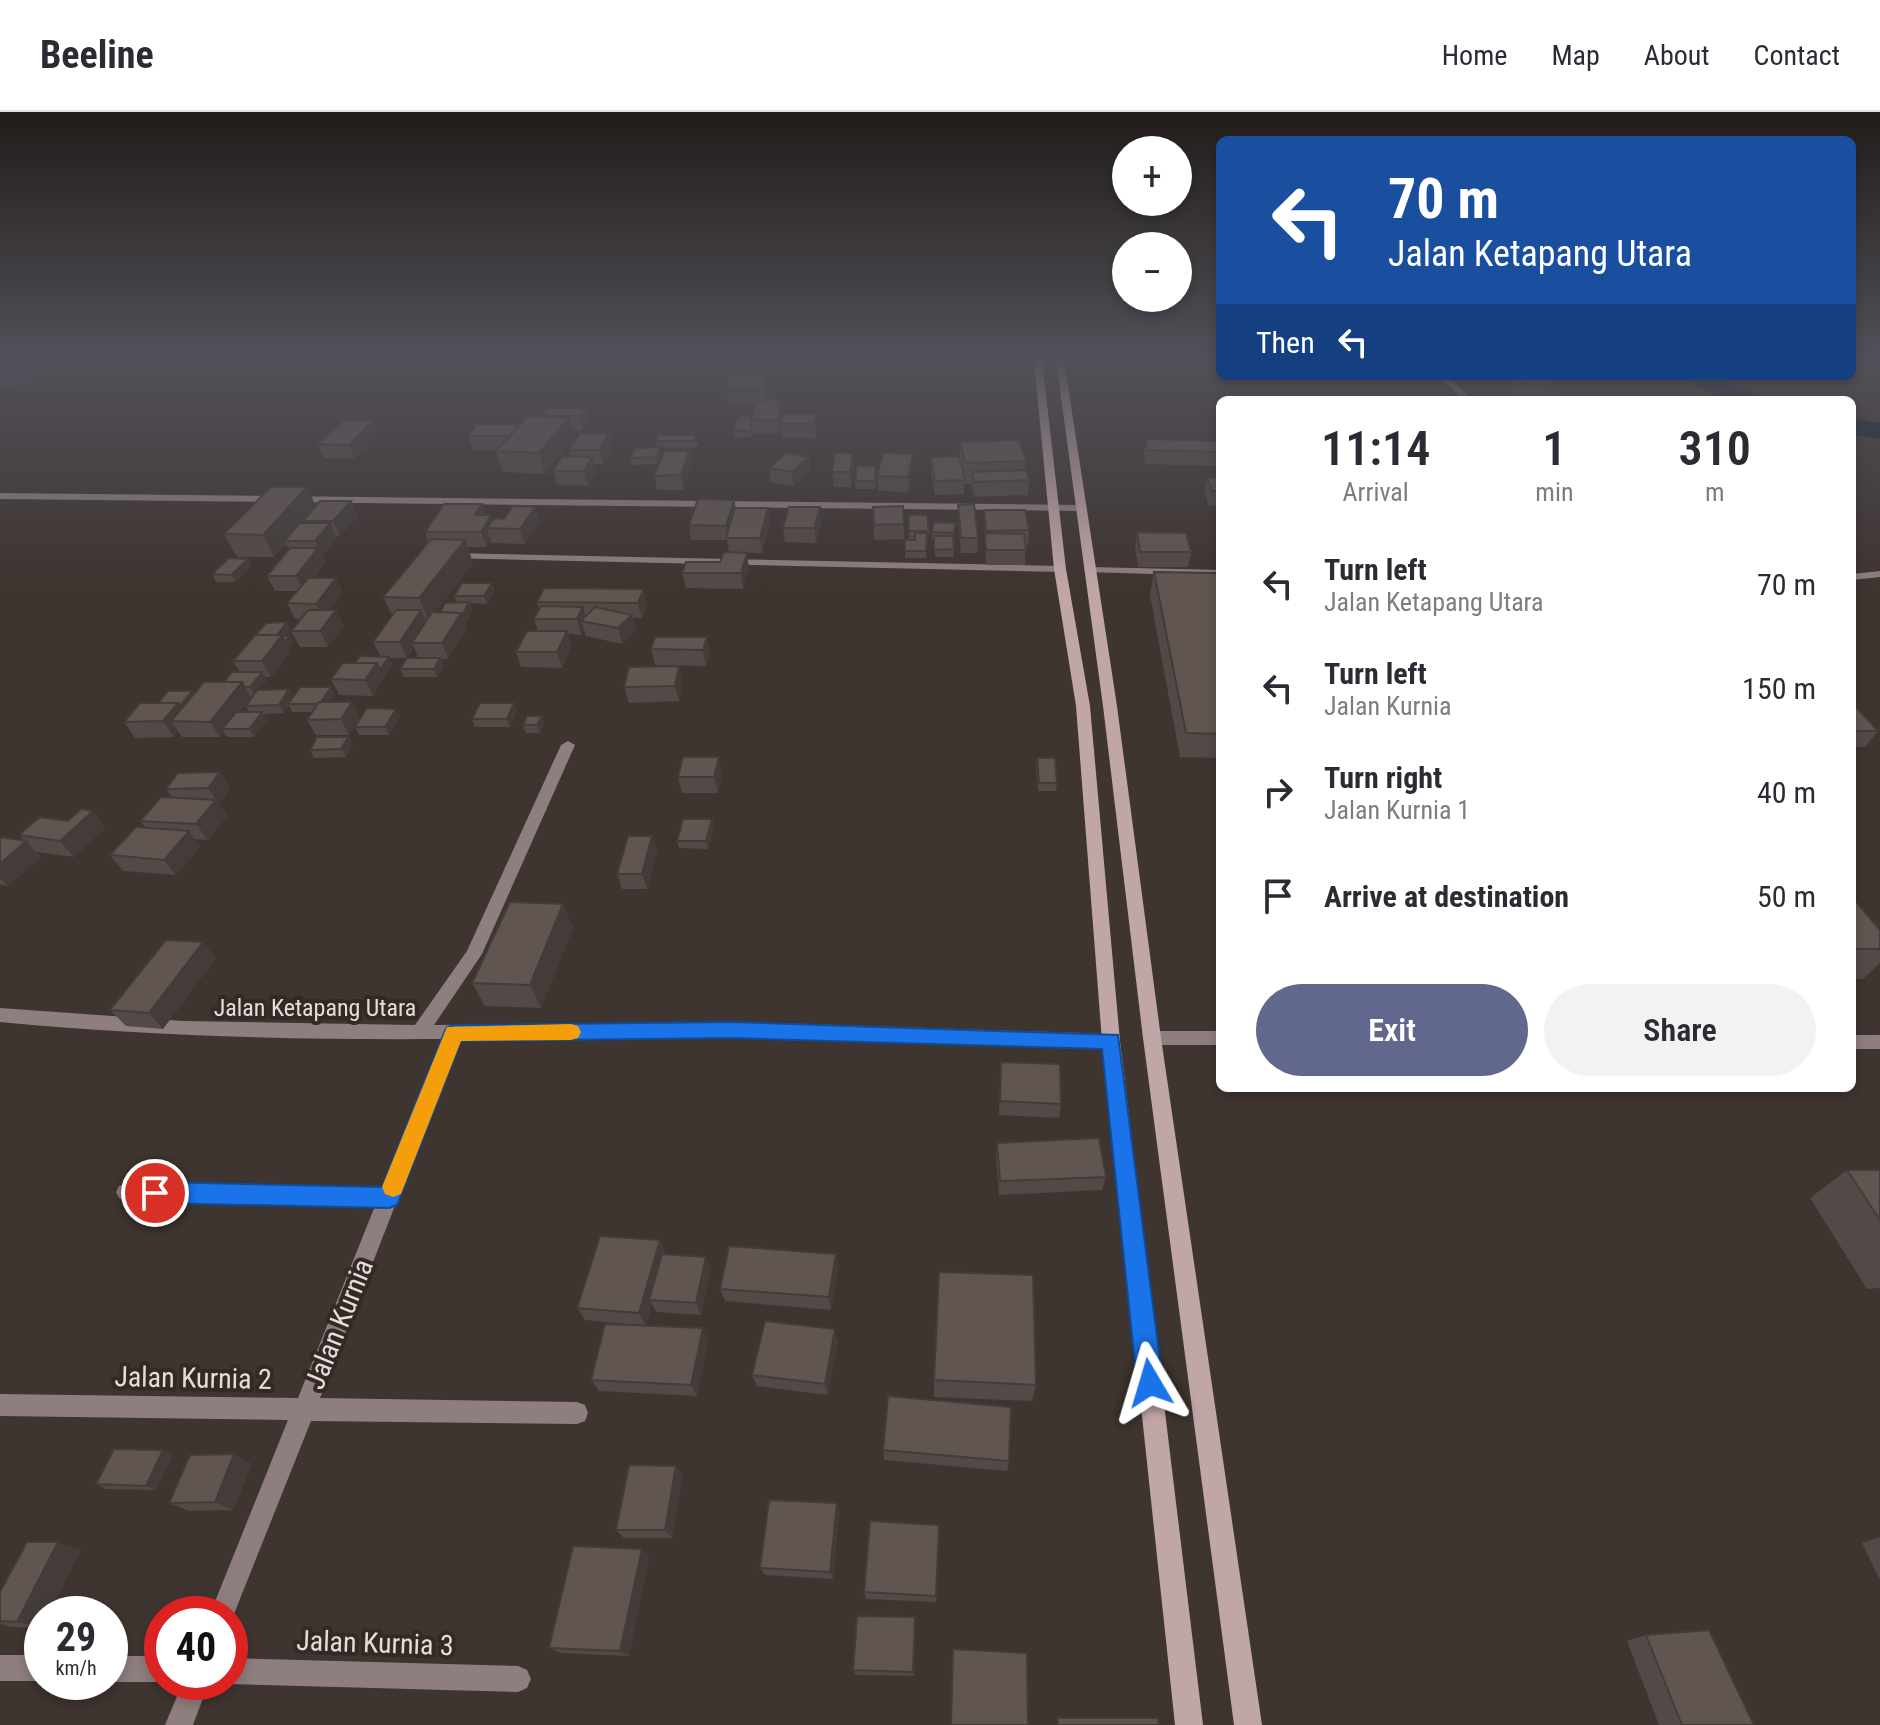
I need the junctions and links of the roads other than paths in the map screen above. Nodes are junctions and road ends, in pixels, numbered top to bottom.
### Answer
1 (1046, 435) edge
2 (1069, 435) edge
3 (0, 486) edge
4 (0, 496) edge
5 (432, 496) junction
6 (1053, 504) junction
7 (1078, 504) junction
8 (436, 555) edge
9 (1060, 569) junction
10 (1090, 570) junction
11 (1216, 573) edge
12 (1880, 574) edge
13 (1856, 577) edge
14 (1083, 706) junction
15 (1110, 706) junction
16 (568, 745) dead end
17 (0, 1015) edge
18 (419, 1033) junction
19 (454, 1033) junction
20 (1152, 1038) junction
21 (1216, 1038) edge
22 (1111, 1041) junction
23 (1856, 1042) edge
24 (1880, 1042) edge
25 (126, 1192) dead end
26 (389, 1197) junction
27 (0, 1405) edge
28 (305, 1409) junction
29 (577, 1413) dead end
30 (230, 1596) edge
31 (0, 1668) edge
32 (24, 1668) edge
33 (248, 1672) edge
34 (518, 1679) dead end
35 (189, 1700) edge
36 (179, 1725) edge
37 (1189, 1725) edge
38 (1248, 1725) edge

1 - 6 street
2 - 7 street
3 - 5 street
4 - 5 street
5 - 6 street
6 - 7 street
6 - 9 street
7 - 10 street
8 - 9 street
9 - 14 street
10 - 11 street
10 - 15 street
12 - 13 street
14 - 15 street
14 - 22 street
15 - 20 street
16 - 18 street
17 - 18 street, Jalan Ketapang Utara
18 - 19 street, Jalan Ketapang Utara
19 - 22 street, Jalan Ketapang Utara
19 - 26 street, Jalan Kurnia
20 - 21 street
20 - 38 street
22 - 37 street
23 - 24 street
25 - 26 street
26 - 28 street, Jalan Kurnia
27 - 28 street, Jalan Kurnia 2
28 - 29 street, Jalan Kurnia 2
28 - 30 street, Jalan Kurnia
31 - 32 street
33 - 34 street, Jalan Kurnia 3
35 - 36 street

